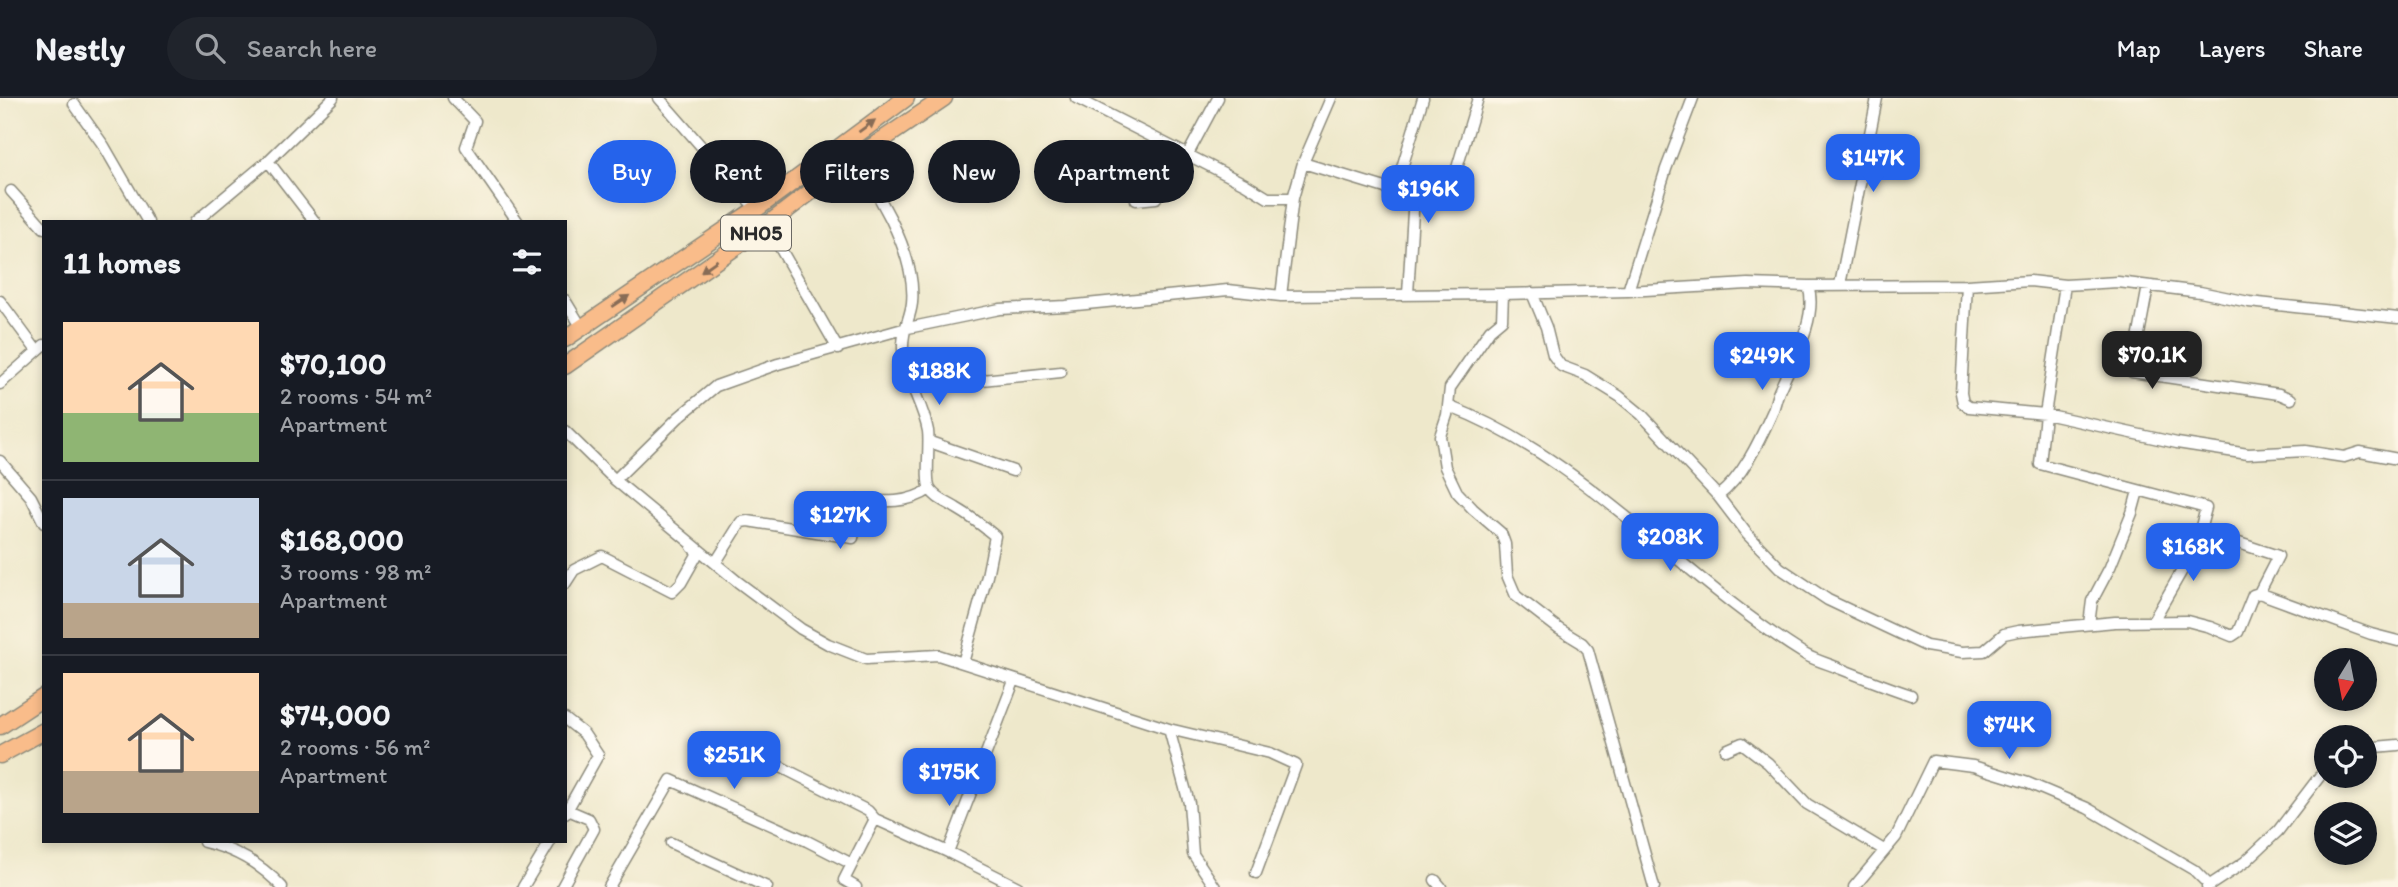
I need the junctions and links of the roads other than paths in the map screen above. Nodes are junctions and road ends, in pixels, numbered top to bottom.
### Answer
1 (453, 98) edge
2 (659, 98) edge
3 (906, 98) edge
4 (944, 98) edge
5 (1076, 98) edge
6 (1218, 98) edge
7 (1331, 98) edge
8 (1423, 98) edge
9 (1478, 98) edge
10 (1693, 98) edge
11 (1877, 98) edge
12 (328, 100) edge
13 (74, 104) dead end
14 (848, 140) edge
15 (882, 140) edge
16 (1159, 140) edge
17 (1193, 140) edge
18 (1194, 158) edge
19 (268, 161) junction
20 (1303, 163) junction
21 (800, 176) edge
22 (11, 191) dead end
23 (1395, 191) junction
24 (1414, 195) junction
25 (1293, 198) junction
26 (800, 200) edge
27 (881, 203) edge
28 (756, 209) junction
29 (147, 220) edge
30 (197, 220) edge
31 (314, 220) edge
32 (517, 220) edge
33 (767, 225) junction
34 (42, 226) edge
35 (1840, 285) junction
36 (1967, 285) junction
37 (2065, 285) junction
38 (1808, 286) junction
39 (2148, 286) junction
40 (1628, 291) junction
41 (1532, 293) junction
42 (1503, 294) junction
43 (1408, 295) junction
44 (1282, 296) junction
45 (0, 301) edge
46 (567, 303) edge
47 (2398, 318) edge
48 (582, 328) junction
49 (903, 329) junction
50 (567, 339) edge
51 (40, 348) edge
52 (838, 349) junction
53 (567, 365) edge
54 (1061, 372) dead end
55 (0, 384) edge
56 (914, 387) junction
57 (2291, 399) dead end
58 (1448, 406) junction
59 (2045, 414) junction
60 (567, 433) edge
61 (930, 442) junction
62 (2398, 459) edge
63 (0, 461) edge
64 (1013, 471) dead end
65 (615, 480) junction
66 (930, 489) junction
67 (2138, 491) junction
68 (1718, 496) junction
69 (42, 519) edge
70 (2200, 530) junction
71 (681, 536) junction
72 (716, 562) junction
73 (567, 581) edge
74 (2259, 593) junction
75 (2153, 621) junction
76 (2089, 624) junction
77 (2398, 641) edge
78 (963, 663) junction
79 (1014, 681) junction
80 (1911, 695) dead end
81 (42, 698) edge
82 (567, 721) edge
83 (0, 725) edge
84 (1169, 729) junction
85 (42, 732) edge
86 (729, 744) dead end
87 (2398, 745) edge
88 (2377, 747) edge
89 (1726, 750) dead end
90 (0, 755) edge
91 (2314, 784) edge
92 (567, 812) edge
93 (875, 819) junction
94 (549, 843) edge
95 (671, 843) dead end
96 (227, 844) edge
97 (1884, 850) junction
98 (948, 852) junction
99 (852, 864) junction
100 (1256, 873) dead end
101 (842, 884) edge
102 (2208, 886) edge
103 (282, 887) edge
104 (523, 887) edge
105 (562, 887) edge
106 (609, 887) edge
107 (767, 887) edge
108 (856, 887) edge
109 (1018, 887) edge
110 (1215, 887) edge
111 (1654, 887) edge
112 (1854, 887) edge

1 - 32 street
2 - 28 street
14 -> 3 highway, NH05
4 - 15 highway, NH05
5 - 16 street
6 - 17 street
7 - 20 street
8 - 23 street
9 - 24 street
10 - 40 street
11 - 35 street
12 - 19 street
13 - 29 street
18 - 25 street
19 - 30 street
19 - 31 street
20 - 23 street
20 - 25 street
21 - 28 highway, NH05
22 - 34 street
23 - 24 street
24 - 43 street
25 - 44 street
26 - 33 highway, NH05
27 - 49 street
48 -> 28 highway, NH05
33 - 52 street
33 -> 53 highway, NH05
35 - 36 street
35 - 38 street
36 - 37 street
36 - 59 street
37 - 39 street
37 - 59 street
38 - 40 street
38 - 68 street
39 - 47 street
39 - 57 street
40 - 41 street
41 - 42 street
41 - 68 street
42 - 43 street
42 - 58 street
43 - 44 street
44 - 49 street
45 - 51 street
46 - 48 street
48 - 50 highway, NH05
49 - 52 street
49 - 56 street
51 - 55 street
52 - 65 street
54 - 56 street
56 - 61 street
58 - 80 street
58 - 111 street
59 - 62 street
59 - 67 street
60 - 65 street
61 - 64 street
61 - 66 street
63 - 69 street
65 - 71 street
66 - 72 street
66 - 78 street
67 - 70 street
67 - 76 street
68 - 76 street
70 - 74 street
70 - 75 street
71 - 72 street
71 - 73 street
72 - 78 street
74 - 75 street
74 - 77 street
75 - 76 street
78 - 79 street
79 - 84 street
79 - 98 street
81 - 83 highway
82 - 92 street
84 - 100 street
84 - 110 street
85 - 90 highway
86 - 93 street
87 - 88 street
89 - 97 street
91 - 102 street
92 - 105 street
93 - 98 street
93 - 99 street
94 - 104 street
95 - 107 street
96 - 103 street
97 - 102 street
97 - 112 street
98 - 109 street
99 - 101 street
99 - 106 street
101 - 108 street

